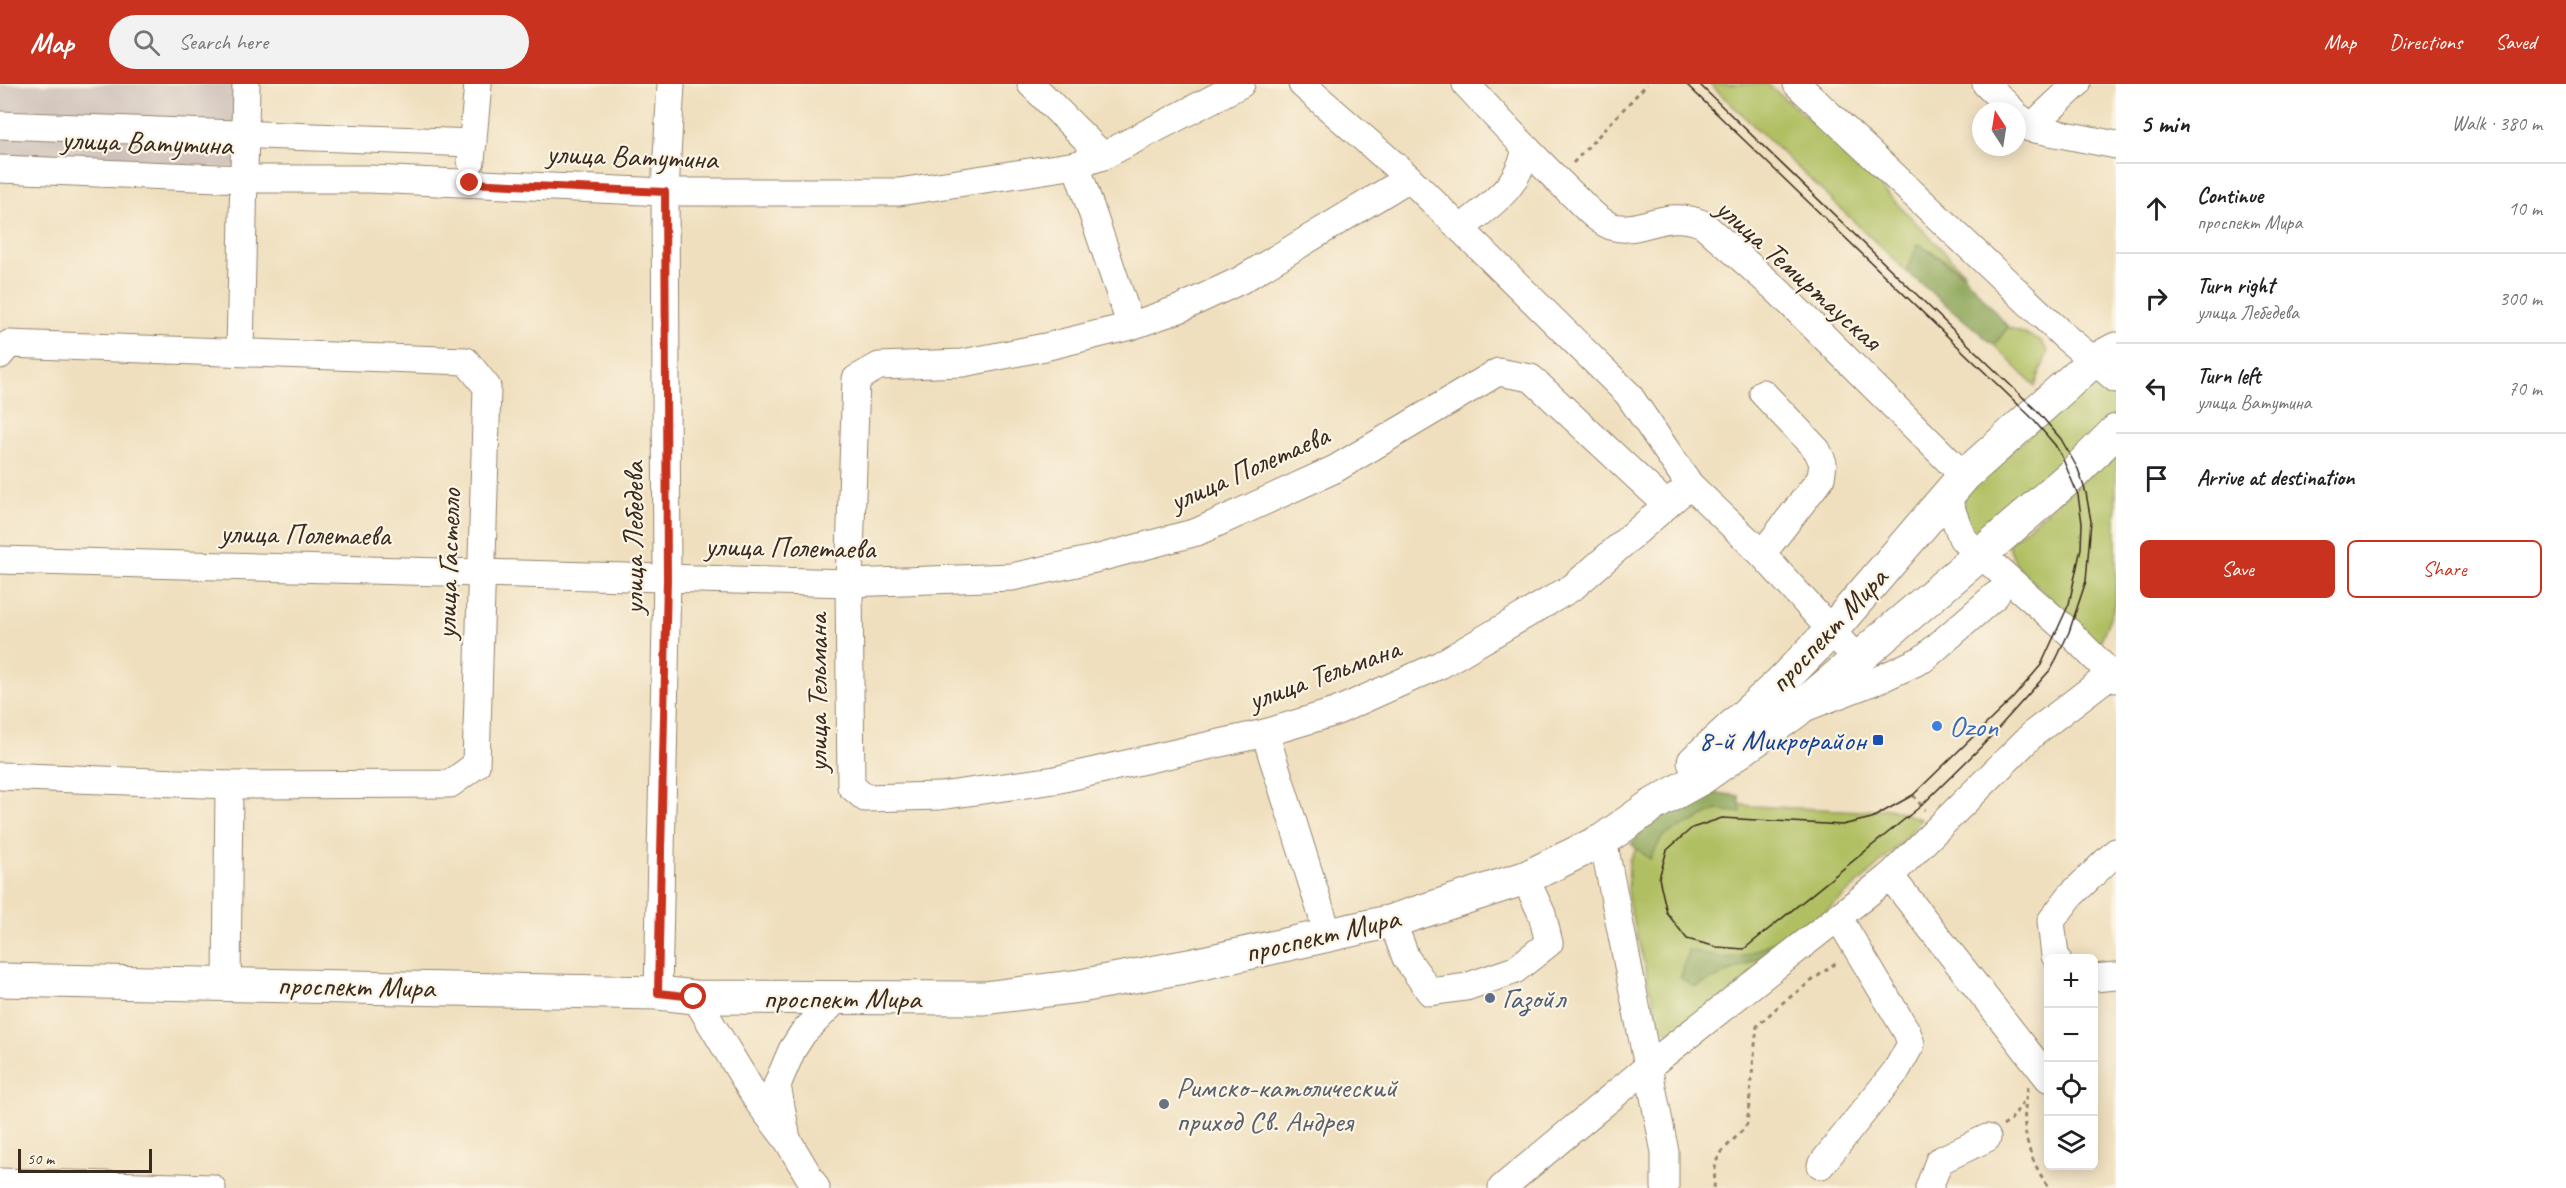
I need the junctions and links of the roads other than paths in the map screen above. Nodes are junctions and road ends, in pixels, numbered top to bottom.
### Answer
1 (246, 84) edge
2 (478, 84) edge
3 (671, 84) edge
4 (1031, 84) edge
5 (1241, 84) edge
6 (1302, 84) edge
7 (1466, 84) edge
8 (1797, 84) edge
9 (1986, 84) edge
10 (2077, 84) edge
11 (2004, 102) edge
12 (2026, 114) edge
13 (2026, 120) edge
14 (0, 125) edge
15 (244, 134) junction
16 (473, 143) junction
17 (2116, 145) edge
18 (1526, 150) junction
19 (1103, 156) junction
20 (1076, 165) junction
21 (0, 169) edge
22 (1410, 178) junction
23 (243, 179) junction
24 (470, 183) junction
25 (665, 192) junction
26 (1461, 229) junction
27 (1131, 326) junction
28 (240, 351) junction
29 (0, 355) edge
30 (2108, 363) edge
31 (1763, 393) dead end
32 (2116, 432) edge
33 (1690, 485) junction
34 (1955, 487) junction
35 (1667, 505) junction
36 (1762, 554) junction
37 (1981, 554) junction
38 (0, 560) edge
39 (481, 572) junction
40 (667, 579) junction
41 (849, 583) junction
42 (1996, 595) dead end
43 (1831, 631) junction
44 (1857, 658) junction
45 (2113, 676) edge
46 (1795, 712) junction
47 (1265, 733) junction
48 (0, 776) edge
49 (229, 785) junction
50 (1651, 806) junction
51 (1603, 840) junction
52 (2116, 852) edge
53 (1890, 876) junction
54 (1526, 878) junction
55 (1838, 917) junction
56 (1392, 921) junction
57 (1328, 934) junction
58 (2055, 954) edge
59 (2116, 976) edge
60 (2098, 978) edge
61 (0, 980) edge
62 (227, 983) junction
63 (658, 993) junction
64 (694, 997) junction
65 (837, 999) junction
66 (1649, 1066) junction
67 (2041, 1069) edge
68 (1988, 1138) road end
69 (788, 1141) junction
70 (1821, 1165) dead end
71 (0, 1182) edge
72 (212, 1188) edge
73 (816, 1188) edge
74 (1502, 1188) edge
75 (1665, 1188) edge
76 (1929, 1188) edge

1 - 15 street
2 - 16 street
3 - 25 street, улица Лебедева
4 - 19 street
5 - 19 street, улица Ватутина
6 - 22 street
7 - 18 street, улица Темиртауская
8 - 30 street
9 - 11 street
10 - 12 street
13 - 17 street
14 - 15 street
15 - 16 street
15 - 23 street
16 - 24 street
18 - 26 street
18 - 34 street, улица Темиртауская
19 - 20 street, улица Ватутина
20 - 25 street, улица Ватутина
20 - 27 street
21 - 23 street, улица Ватутина
22 - 26 street
22 - 27 street, улица Тельмана
23 - 24 street, улица Ватутина
23 - 28 street
24 - 25 street, улица Ватутина
25 - 40 street, улица Лебедева
26 - 33 street
27 - 41 street, улица Тельмана
28 - 29 street, улица Гастелло
28 - 39 street, улица Гастелло
30 - 34 main road, проспект Мира
31 - 36 street
32 - 37 main road, проспект Мира
33 - 35 street, улица Тельмана
33 - 36 street
34 - 37 street
34 - 43 main road, проспект Мира
35 - 41 street, улица Полетаева
35 - 47 street, улица Тельмана
36 - 43 street
37 - 44 main road, проспект Мира
37 - 45 street
38 - 39 street, улица Полетаева
39 - 40 street, улица Полетаева
39 - 49 street, улица Гастелло
40 - 41 street, улица Полетаева
40 - 63 street, улица Лебедева
41 - 47 street, улица Тельмана
42 - 46 street
43 - 44 street
43 - 50 main road, проспект Мира
44 - 46 main road, проспект Мира
45 - 53 street
46 - 50 main road, проспект Мира
47 - 57 street
48 - 49 street, улица Гастелло
49 - 62 street
50 - 51 main road, проспект Мира
51 - 54 main road, проспект Мира
51 - 66 street
52 - 58 street
53 - 55 street
53 - 67 street
54 - 56 main road, проспект Мира
54 - 56 street
55 - 66 street
55 - 70 street
56 - 57 main road, проспект Мира
57 - 65 main road, проспект Мира
59 - 60 street
61 - 62 main road, проспект Мира
62 - 63 main road, проспект Мира
63 - 64 main road, проспект Мира
64 - 65 main road, проспект Мира
64 - 69 street
65 - 69 street
66 - 74 street
66 - 75 street
68 - 76 street
69 - 73 street
71 - 72 street

